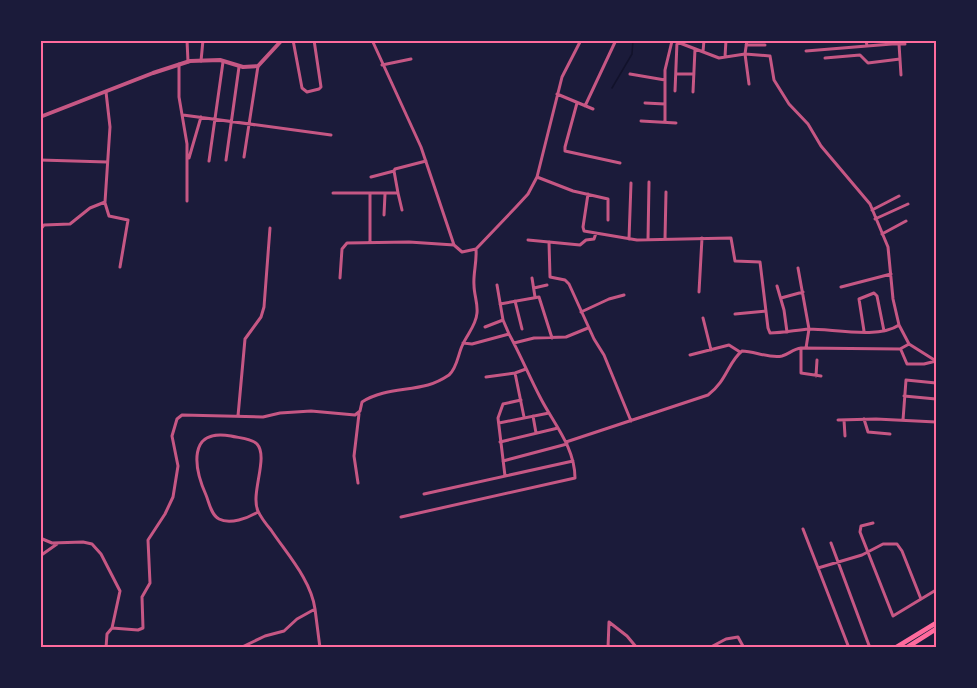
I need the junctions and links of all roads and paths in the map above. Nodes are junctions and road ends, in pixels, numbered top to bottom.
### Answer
1 (187, 40) edge
2 (203, 40) edge
3 (282, 40) edge
4 (293, 40) edge
5 (314, 40) edge
6 (372, 40) edge
7 (581, 40) edge
8 (616, 40) edge
9 (704, 40) edge
10 (726, 40) edge
11 (866, 40) edge
12 (672, 41) edge
13 (679, 42) edge
14 (892, 42) edge
15 (746, 43) edge
16 (899, 44) junction
17 (905, 44) dead end
18 (765, 45) dead end
19 (867, 46) junction
20 (695, 49) junction
21 (806, 51) dead end
22 (703, 52) junction
23 (745, 54) junction
24 (725, 57) junction
25 (411, 58) dead end
26 (825, 58) dead end
27 (900, 59) junction
28 (201, 61) junction
29 (188, 62) junction
30 (223, 62) junction
31 (179, 64) junction
32 (382, 65) junction
33 (258, 66) junction
34 (239, 67) junction
35 (630, 74) dead end
36 (676, 74) junction
37 (694, 74) junction
38 (901, 75) dead end
39 (664, 80) junction
40 (749, 84) dead end
41 (675, 91) dead end
42 (106, 92) junction
43 (693, 92) dead end
44 (557, 94) junction
45 (577, 103) junction
46 (645, 103) dead end
47 (665, 104) junction
48 (585, 106) junction
49 (593, 109) dead end
50 (183, 115) junction
51 (40, 117) edge
52 (201, 117) junction
53 (215, 119) junction
54 (231, 121) junction
55 (641, 121) dead end
56 (665, 123) junction
57 (676, 123) dead end
58 (250, 124) junction
59 (331, 135) dead end
60 (244, 157) dead end
61 (40, 160) edge
62 (226, 160) dead end
63 (188, 161) junction
64 (209, 161) dead end
65 (426, 161) junction
66 (107, 162) junction
67 (620, 163) dead end
68 (394, 171) junction
69 (371, 177) dead end
70 (537, 177) junction
71 (649, 182) dead end
72 (631, 183) dead end
73 (666, 192) dead end
74 (398, 193) junction
75 (333, 194) dead end
76 (370, 194) junction
77 (385, 194) junction
78 (588, 194) junction
79 (899, 196) dead end
80 (187, 201) dead end
81 (105, 203) junction
82 (908, 204) dead end
83 (402, 210) dead end
84 (872, 210) junction
85 (384, 215) dead end
86 (875, 219) junction
87 (608, 220) dead end
88 (906, 221) dead end
89 (270, 228) dead end
90 (40, 230) edge
91 (596, 233) junction
92 (882, 234) junction
93 (702, 238) junction
94 (629, 239) junction
95 (664, 239) junction
96 (528, 240) dead end
97 (648, 240) junction
98 (370, 242) junction
99 (549, 242) junction
100 (454, 245) junction
101 (476, 249) junction
102 (120, 267) dead end
103 (798, 268) dead end
104 (891, 274) junction
105 (340, 278) dead end
106 (532, 278) dead end
107 (497, 285) dead end
108 (547, 285) dead end
109 (777, 286) dead end
110 (842, 287) dead end
111 (534, 288) junction
112 (699, 292) dead end
113 (803, 292) junction
114 (624, 295) dead end
115 (535, 297) junction
116 (781, 298) junction
117 (515, 301) junction
118 (501, 304) junction
119 (766, 311) junction
120 (581, 312) junction
121 (735, 314) dead end
122 (703, 318) dead end
123 (503, 320) junction
124 (899, 325) junction
125 (485, 327) dead end
126 (588, 327) junction
127 (522, 329) dead end
128 (809, 329) junction
129 (864, 331) junction
130 (884, 331) junction
131 (787, 332) junction
132 (508, 334) junction
133 (552, 338) junction
134 (514, 343) junction
135 (466, 344) junction
136 (909, 344) junction
137 (801, 348) junction
138 (806, 348) junction
139 (900, 349) junction
140 (711, 350) junction
141 (740, 352) junction
142 (690, 355) dead end
143 (818, 360) dead end
144 (936, 361) edge
145 (526, 369) junction
146 (515, 373) junction
147 (486, 377) dead end
148 (936, 383) edge
149 (904, 396) junction
150 (936, 399) edge
151 (521, 400) junction
152 (359, 412) junction
153 (549, 412) junction
154 (238, 416) junction
155 (532, 416) junction
156 (524, 417) junction
157 (864, 419) junction
158 (838, 420) dead end
159 (844, 420) junction
160 (903, 420) junction
161 (631, 421) junction
162 (936, 422) edge
163 (499, 423) junction
164 (558, 428) junction
165 (536, 434) junction
166 (890, 434) dead end
167 (845, 436) dead end
168 (500, 442) junction
169 (566, 443) junction
170 (503, 461) junction
171 (573, 461) junction
172 (505, 476) junction
173 (358, 483) dead end
174 (424, 494) dead end
175 (258, 512) junction
176 (401, 517) dead end
177 (873, 523) dead end
178 (803, 529) dead end
179 (40, 538) edge
180 (58, 543) junction
181 (831, 543) dead end
182 (868, 552) junction
183 (42, 554) edge
184 (839, 561) junction
185 (818, 568) junction
186 (936, 590) edge
187 (921, 599) junction
188 (315, 609) junction
189 (936, 623) edge
190 (112, 628) junction
191 (936, 629) edge
192 (106, 648) edge
193 (240, 648) edge
194 (320, 648) edge
195 (608, 648) edge
196 (637, 648) edge
197 (709, 648) edge
198 (744, 648) edge
199 (849, 648) edge
200 (870, 648) edge
201 (895, 648) edge
202 (906, 648) edge

1 - 29 street
2 - 28 street
3 - 33 street
4 - 5 street
6 - 32 street
7 - 44 street
8 - 48 street
9 - 22 street
10 - 24 street
11 - 19 street
12 - 13 street
12 - 39 street
13 - 20 street
13 - 36 street
14 - 16 street
14 - 19 street
15 - 18 street
15 - 23 street
16 - 17 street
16 - 27 street
19 - 21 street
20 - 22 street
20 - 37 street
22 - 24 street
23 - 24 street
23 - 40 street
23 - 84 street
25 - 32 street
26 - 27 street
27 - 38 street
28 - 29 street
28 - 30 street
29 - 31 street
30 - 34 street
30 - 53 street
31 - 42 street
31 - 50 street
32 - 65 street
33 - 34 street
33 - 58 street
34 - 54 street
35 - 39 street
36 - 37 street
36 - 41 street
37 - 43 street
39 - 47 street
42 - 51 street
42 - 66 street
44 - 45 street
44 - 70 street
45 - 48 street
45 - 67 street
46 - 47 street
47 - 56 street
48 - 49 street
50 - 52 street
50 - 63 street
52 - 53 street
52 - 63 street
53 - 54 street
53 - 64 street
54 - 58 street
54 - 62 street
55 - 56 street
56 - 57 street
58 - 59 street
58 - 60 street
61 - 66 street
63 - 80 street
65 - 68 street
65 - 100 street
66 - 81 street
68 - 69 street
68 - 74 street
70 - 78 street
70 - 101 street
71 - 97 street
72 - 94 street
73 - 95 street
74 - 77 street
74 - 83 street
75 - 76 street
76 - 77 street
76 - 98 street
77 - 85 street
78 - 87 street
78 - 91 street
79 - 84 street
81 - 90 street
81 - 102 street
82 - 86 street
84 - 86 street
86 - 92 street
88 - 92 street
89 - 154 street
91 - 94 street
91 - 99 street
92 - 104 street
93 - 95 street
93 - 112 street
93 - 119 street
94 - 97 street
95 - 97 street
96 - 99 street
98 - 100 street
98 - 105 street
99 - 120 street
100 - 101 street
101 - 135 street
103 - 113 street
104 - 110 street
104 - 124 street
106 - 111 street
107 - 118 street
108 - 111 street
109 - 116 street
111 - 115 street
113 - 116 street
113 - 128 street
114 - 120 street
115 - 117 street
115 - 133 street
116 - 131 street
117 - 118 street
117 - 127 street
118 - 123 street
119 - 121 street
119 - 131 street
120 - 126 street
122 - 140 street
123 - 125 street
123 - 132 street
124 - 130 street
124 - 136 street
126 - 133 street
126 - 161 street
128 - 129 street
128 - 131 street
128 - 138 street
129 - 130 street
129 - 130 street
132 - 134 street
132 - 135 street
133 - 134 street
134 - 145 street
135 - 152 street
136 - 139 street
136 - 144 street
137 - 138 street
137 - 141 street
137 - 143 street
138 - 139 street
139 - 144 street
140 - 141 street
140 - 142 street
141 - 161 street
145 - 146 street
145 - 153 street
146 - 147 street
146 - 151 street
148 - 149 street
149 - 150 street
149 - 160 street
151 - 156 street
151 - 163 street
152 - 154 street
152 - 173 street
153 - 155 street
153 - 164 street
154 - 190 street
155 - 156 street
155 - 165 street
156 - 163 street
157 - 159 street
157 - 160 street
157 - 166 street
158 - 159 street
159 - 167 street
160 - 162 street
161 - 169 street
163 - 168 street
164 - 165 street
164 - 169 street
165 - 168 street
168 - 170 street
169 - 170 street
169 - 171 street
170 - 172 street
171 - 172 street
171 - 176 street
172 - 174 street
175 - 175 street
175 - 188 street
177 - 182 street
178 - 185 street
179 - 180 street
180 - 183 street
180 - 190 street
181 - 184 street
182 - 184 street
182 - 187 street
182 - 187 street
184 - 185 street
184 - 200 street
185 - 199 street
186 - 187 street
188 - 193 street
188 - 194 street
189 - 201 main road
190 - 192 street
191 - 202 main road
195 - 196 street
197 - 198 street

